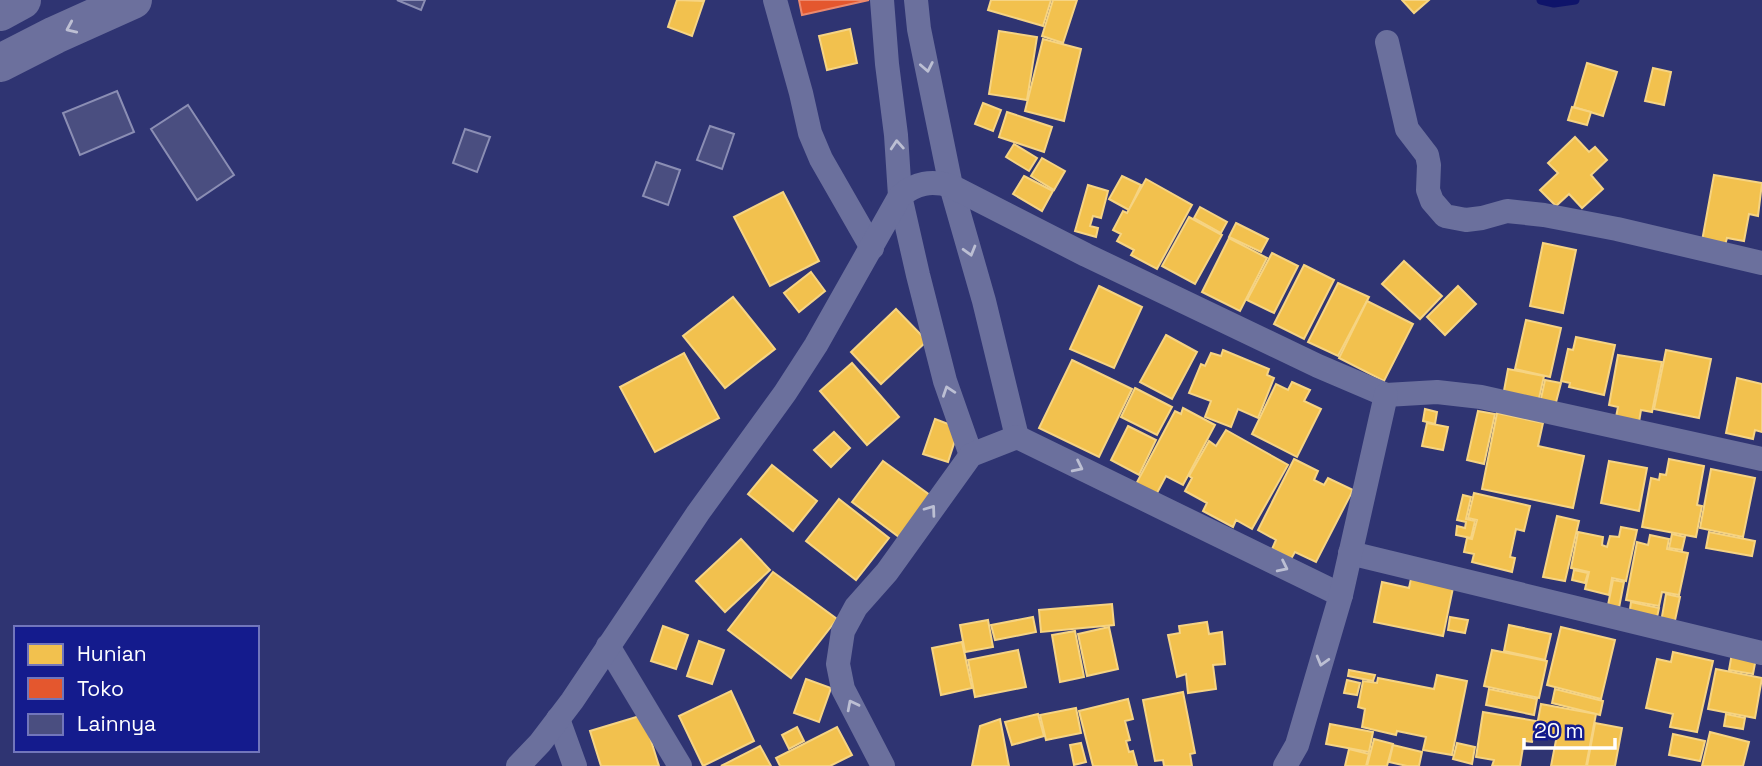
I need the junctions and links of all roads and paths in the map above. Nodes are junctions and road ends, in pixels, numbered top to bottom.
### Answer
1 (22, 0) edge
2 (133, 0) edge
3 (775, 0) edge
4 (882, 0) edge
5 (916, 0) edge
6 (0, 12) edge
7 (1387, 42) dead end
8 (0, 63) edge
9 (951, 186) junction
10 (900, 196) junction
11 (872, 248) junction
12 (1762, 263) edge
13 (1386, 395) junction
14 (1017, 437) junction
15 (971, 455) junction
16 (1762, 459) edge
17 (1350, 554) junction
18 (1341, 595) junction
19 (608, 646) junction
20 (1762, 653) edge
21 (558, 719) junction
22 (518, 766) edge
23 (575, 766) edge
24 (680, 766) edge
25 (883, 766) edge
26 (1285, 766) edge

1 - 6 highway
2 -> 8 highway
3 - 11 street
10 -> 4 street
5 -> 9 street
7 - 12 street
9 - 10 street
9 - 13 street
9 -> 14 street
10 - 11 street
15 -> 10 street
11 - 19 street
13 - 16 street
13 - 17 street
14 - 15 street
14 -> 18 street
25 -> 15 street
17 - 18 street
17 - 20 street
18 -> 26 street
19 - 21 street
19 - 24 street
21 - 22 street
21 - 23 street

